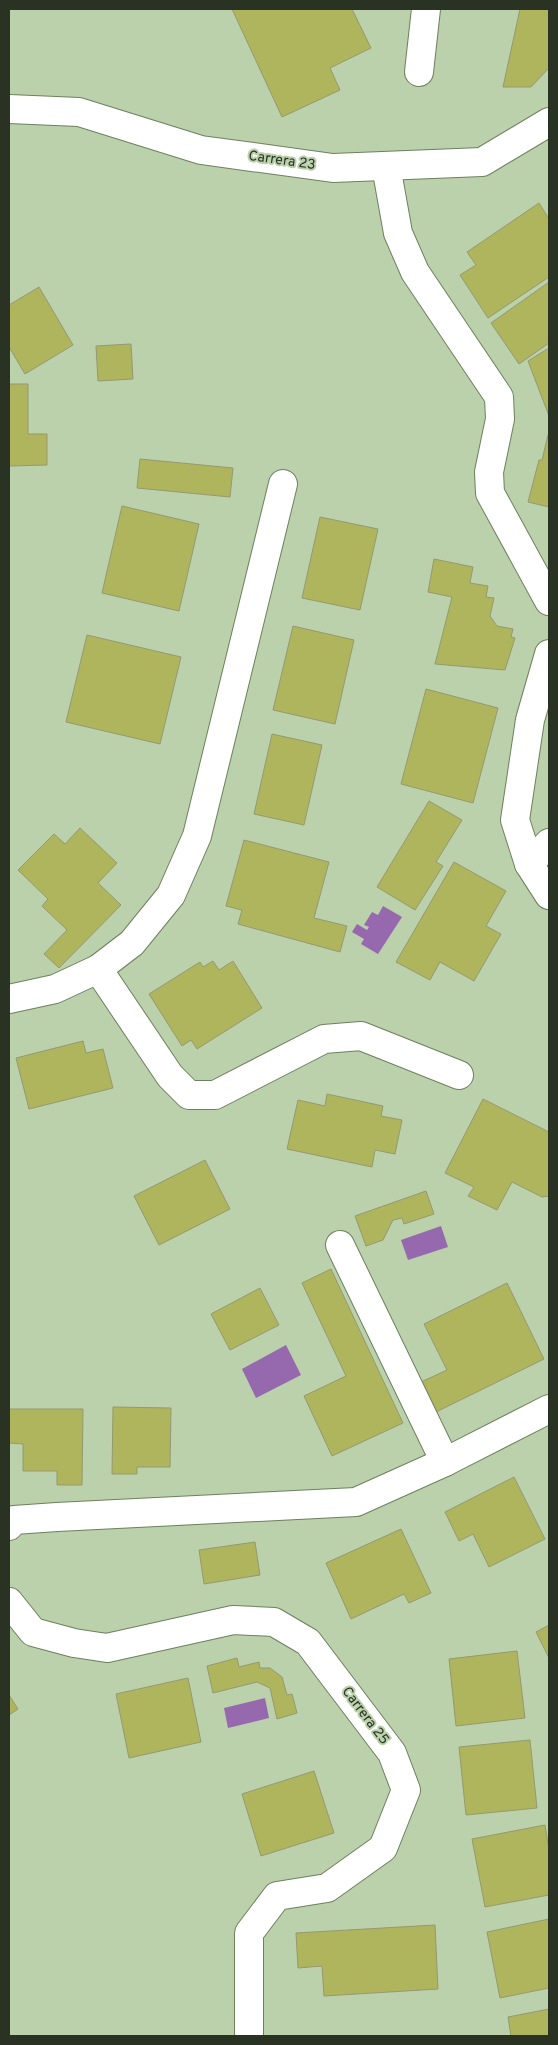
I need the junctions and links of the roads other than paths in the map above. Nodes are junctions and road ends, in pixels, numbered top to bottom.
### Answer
1 (426, 9) edge
2 (419, 72) dead end
3 (9, 109) edge
4 (549, 122) edge
5 (386, 166) junction
6 (283, 484) dead end
7 (549, 601) edge
8 (549, 654) edge
9 (549, 843) edge
10 (529, 864) junction
11 (549, 895) edge
12 (98, 969) junction
13 (9, 999) edge
14 (459, 1075) dead end
15 (340, 1246) dead end
16 (549, 1409) edge
17 (445, 1462) junction
18 (9, 1526) edge
19 (9, 1602) edge
20 (250, 2036) edge

1 - 2 street
3 - 5 street, Carrera 23
4 - 5 street, Carrera 23
5 - 7 street
6 - 12 street
8 - 10 street
9 - 10 street
10 - 11 street
12 - 13 street
12 - 14 street
15 - 17 street
16 - 17 street
17 - 18 street
19 - 20 street, Carrera 25

